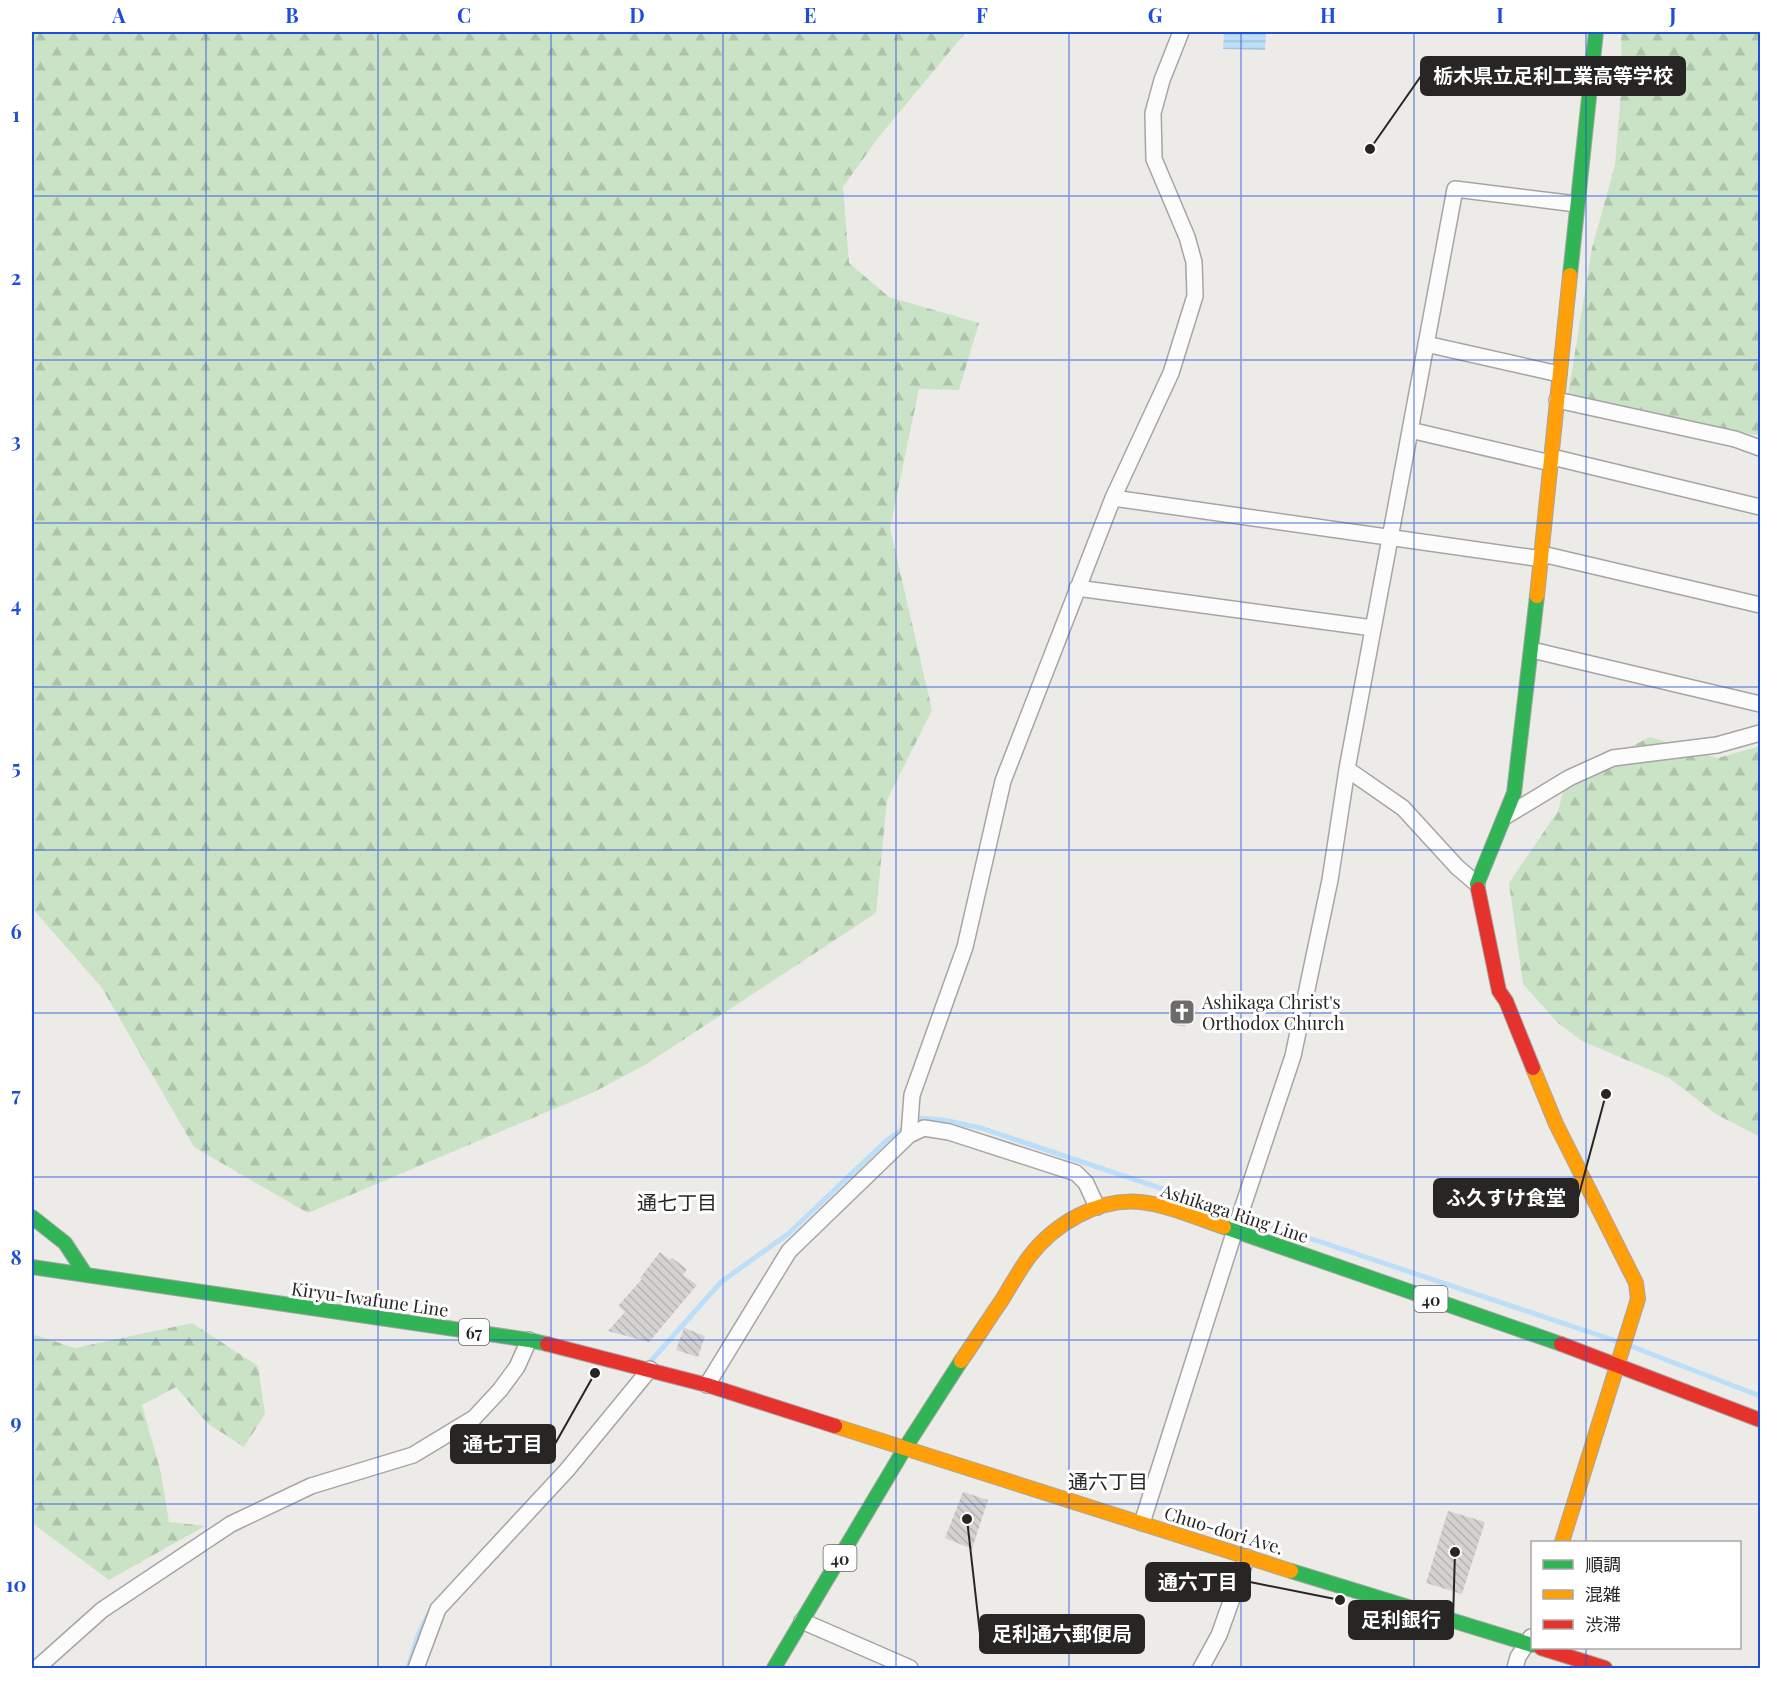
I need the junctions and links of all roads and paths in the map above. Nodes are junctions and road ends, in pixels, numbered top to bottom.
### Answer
1 (1180, 32) edge
2 (1596, 32) edge
3 (1576, 204) junction
4 (1426, 344) junction
5 (1559, 374) junction
6 (1557, 400) junction
7 (1410, 430) junction
8 (1761, 448) edge
9 (1551, 460) junction
10 (1113, 498) junction
11 (1761, 507) edge
12 (1391, 538) junction
13 (1542, 556) junction
14 (1077, 588) junction
15 (1761, 605) edge
16 (1373, 628) junction
17 (1532, 650) junction
18 (1761, 704) edge
19 (1761, 733) edge
20 (1347, 769) junction
21 (1506, 816) junction
22 (1477, 884) junction
23 (909, 1135) junction
24 (1097, 1207) junction
25 (32, 1217) edge
26 (1235, 1230) junction
27 (32, 1267) edge
28 (86, 1275) junction
29 (529, 1340) junction
30 (1617, 1363) junction
31 (650, 1369) junction
32 (707, 1385) junction
33 (1761, 1420) edge
34 (905, 1448) junction
35 (1142, 1523) junction
36 (1562, 1541) edge
37 (1248, 1557) junction
38 (802, 1621) junction
39 (1531, 1641) edge
40 (1531, 1645) edge
41 (1553, 1649) edge
42 (37, 1668) edge
43 (416, 1668) edge
44 (774, 1668) edge
45 (910, 1668) edge
46 (1201, 1668) edge
47 (1515, 1668) edge
48 (1605, 1668) edge

1 - 10 street
2 - 3 main road
3 - 4 street
3 - 5 main road
4 - 5 street
4 - 7 street
5 - 6 main road
6 - 8 street
6 - 9 main road
7 - 9 street
7 - 12 street
9 - 11 street
9 - 13 main road
10 - 12 street
10 - 14 street
12 - 13 street
12 - 16 street
13 - 15 street
13 - 17 main road
14 - 16 street
14 - 23 street
16 - 20 street
17 - 18 street
17 - 21 main road
19 - 21 street
20 - 22 street
20 - 26 street
21 - 22 main road
22 - 30 main road
23 - 24 street
23 - 32 street
24 - 26 main road, Ashikaga Ring Line / 40
24 - 34 main road, Ashikaga Ring Line / 40
25 - 28 main road
26 - 30 main road, Ashikaga Ring Line / 40
26 - 35 street
27 - 28 main road, Kiryu-Iwafune Line / 67
28 - 29 main road, Kiryu-Iwafune Line / 67
29 - 31 main road, Kiryu-Iwafune Line / 67
29 - 42 street
30 - 33 main road, Ashikaga Ring Line / 40
30 - 36 main road
31 - 32 main road, Kiryu-Iwafune Line / 67
31 - 43 street
32 - 34 main road, Kiryu-Iwafune Line / 67
34 - 35 main road, Chuo-dori Ave. / 67
34 - 38 main road, Ashikaga Ring Line / 40
35 - 37 main road, Chuo-dori Ave. / 67
37 - 39 main road, Chuo-dori Ave. / 67
37 - 46 street
38 - 44 main road, Ashikaga Ring Line / 40
38 - 45 street
40 - 47 street
41 - 48 main road, Chuo-dori Ave. / 67

